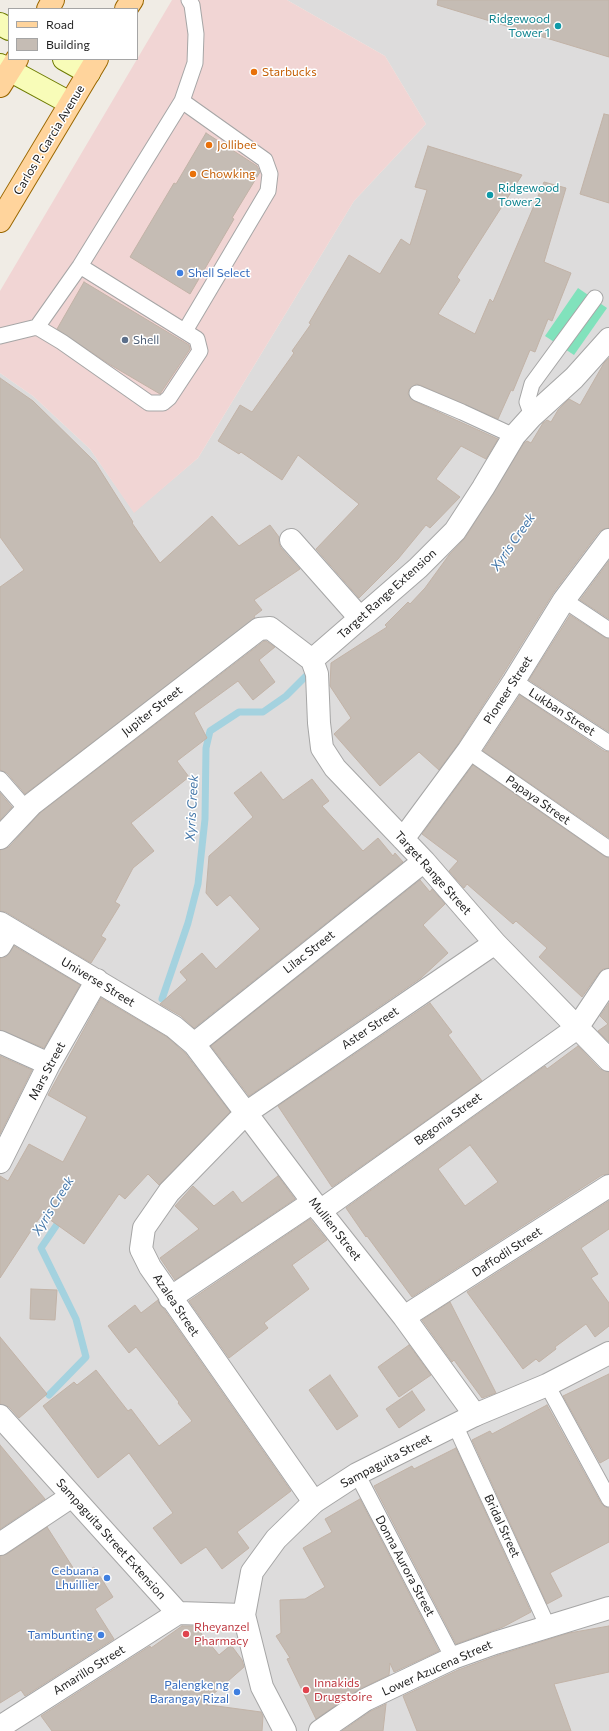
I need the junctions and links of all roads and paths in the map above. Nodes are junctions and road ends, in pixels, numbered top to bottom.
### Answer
1 (189, 0) edge
2 (68, 60) edge
3 (93, 66) edge
4 (7, 70) edge
5 (182, 101) junction
6 (70, 104) junction
7 (0, 221) edge
8 (80, 266) junction
9 (595, 298) dead end
10 (37, 327) junction
11 (185, 331) junction
12 (0, 336) edge
13 (609, 338) edge
14 (417, 393) dead end
15 (532, 416) junction
16 (514, 436) junction
17 (291, 540) dead end
18 (608, 543) edge
19 (564, 600) junction
20 (360, 618) junction
21 (609, 630) edge
22 (312, 660) junction
23 (514, 681) junction
24 (609, 743) edge
25 (468, 751) junction
26 (0, 779) edge
27 (27, 810) junction
28 (0, 838) edge
29 (403, 839) junction
30 (609, 848) edge
31 (424, 861) junction
32 (3, 933) edge
33 (495, 943) junction
34 (97, 980) junction
35 (609, 980) edge
36 (577, 1028) junction
37 (0, 1042) edge
38 (194, 1044) junction
39 (609, 1060) edge
40 (49, 1064) junction
41 (246, 1113) junction
42 (6, 1136) edge
43 (0, 1162) edge
44 (609, 1186) edge
45 (317, 1207) junction
46 (170, 1298) junction
47 (404, 1317) junction
48 (609, 1353) edge
49 (547, 1384) junction
50 (475, 1415) junction
51 (0, 1416) edge
52 (455, 1425) junction
53 (357, 1474) junction
54 (72, 1496) junction
55 (609, 1499) edge
56 (314, 1502) junction
57 (0, 1544) edge
58 (609, 1608) edge
59 (178, 1613) junction
60 (244, 1615) junction
61 (548, 1626) junction
62 (453, 1658) junction
63 (0, 1726) edge
64 (285, 1731) edge
65 (320, 1731) edge

1 - 5 lane
2 - 3 main road
3 - 6 main road, Carlos P. Garcia Avenue
4 - 6 main road
5 - 8 lane
5 - 11 lane
6 - 7 main road, Carlos P. Garcia Avenue
8 - 10 lane
8 - 11 lane
9 - 15 lane
10 - 11 lane
10 - 12 lane
13 - 15 street, Target Range Extension
14 - 16 lane
15 - 16 street, Target Range Extension
16 - 20 street, Target Range Extension
17 - 20 street
18 - 19 street, Pioneer Street
19 - 21 lane
19 - 23 street, Pioneer Street
20 - 22 street, Target Range Extension
22 - 27 street, Jupiter Street
22 - 29 street, Target Range Street
23 - 24 lane, Lukban Street
23 - 25 street, Pioneer Street
25 - 29 street, Pioneer Street
25 - 30 lane, Papaya Street
26 - 27 lane
27 - 28 street, Jupiter Street
29 - 31 street, Target Range Street
31 - 33 street, Target Range Street
31 - 38 street, Lilac Street
32 - 34 street, Universe Street
33 - 36 street, Target Range Street
33 - 41 street, Aster Street
34 - 38 street, Universe Street
34 - 40 street, Mars Street
35 - 36 street
36 - 39 street, Target Range Street
36 - 45 street, Begonia Street
37 - 40 street
38 - 41 street, Mullien Street
40 - 42 street, Mars Street
41 - 45 street, Mullien Street
41 - 46 street, Azalea Street
42 - 43 street, Mars Street
44 - 47 street, Daffodil Street
45 - 46 street, Begonia Street
45 - 47 street, Mullien Street
46 - 56 street, Azalea Street
47 - 50 street, Mullien Street
48 - 49 street, Sampaguita Street
49 - 50 street, Sampaguita Street
49 - 55 lane
50 - 52 street, Sampaguita Street
51 - 54 street, Sampaguita Street Extension
52 - 53 street, Sampaguita Street
52 - 61 lane, Bridal Street
53 - 56 street, Sampaguita Street
53 - 62 lane, Donna Aurora Street
54 - 57 street
54 - 59 street, Sampaguita Street Extension
56 - 60 street, Sampaguita Street
58 - 61 street, Lower Azucena Street
59 - 60 street
59 - 63 street, Amarillo Street
60 - 64 street, Sampaguita Street
61 - 62 street, Lower Azucena Street
62 - 65 street, Lower Azucena Street

